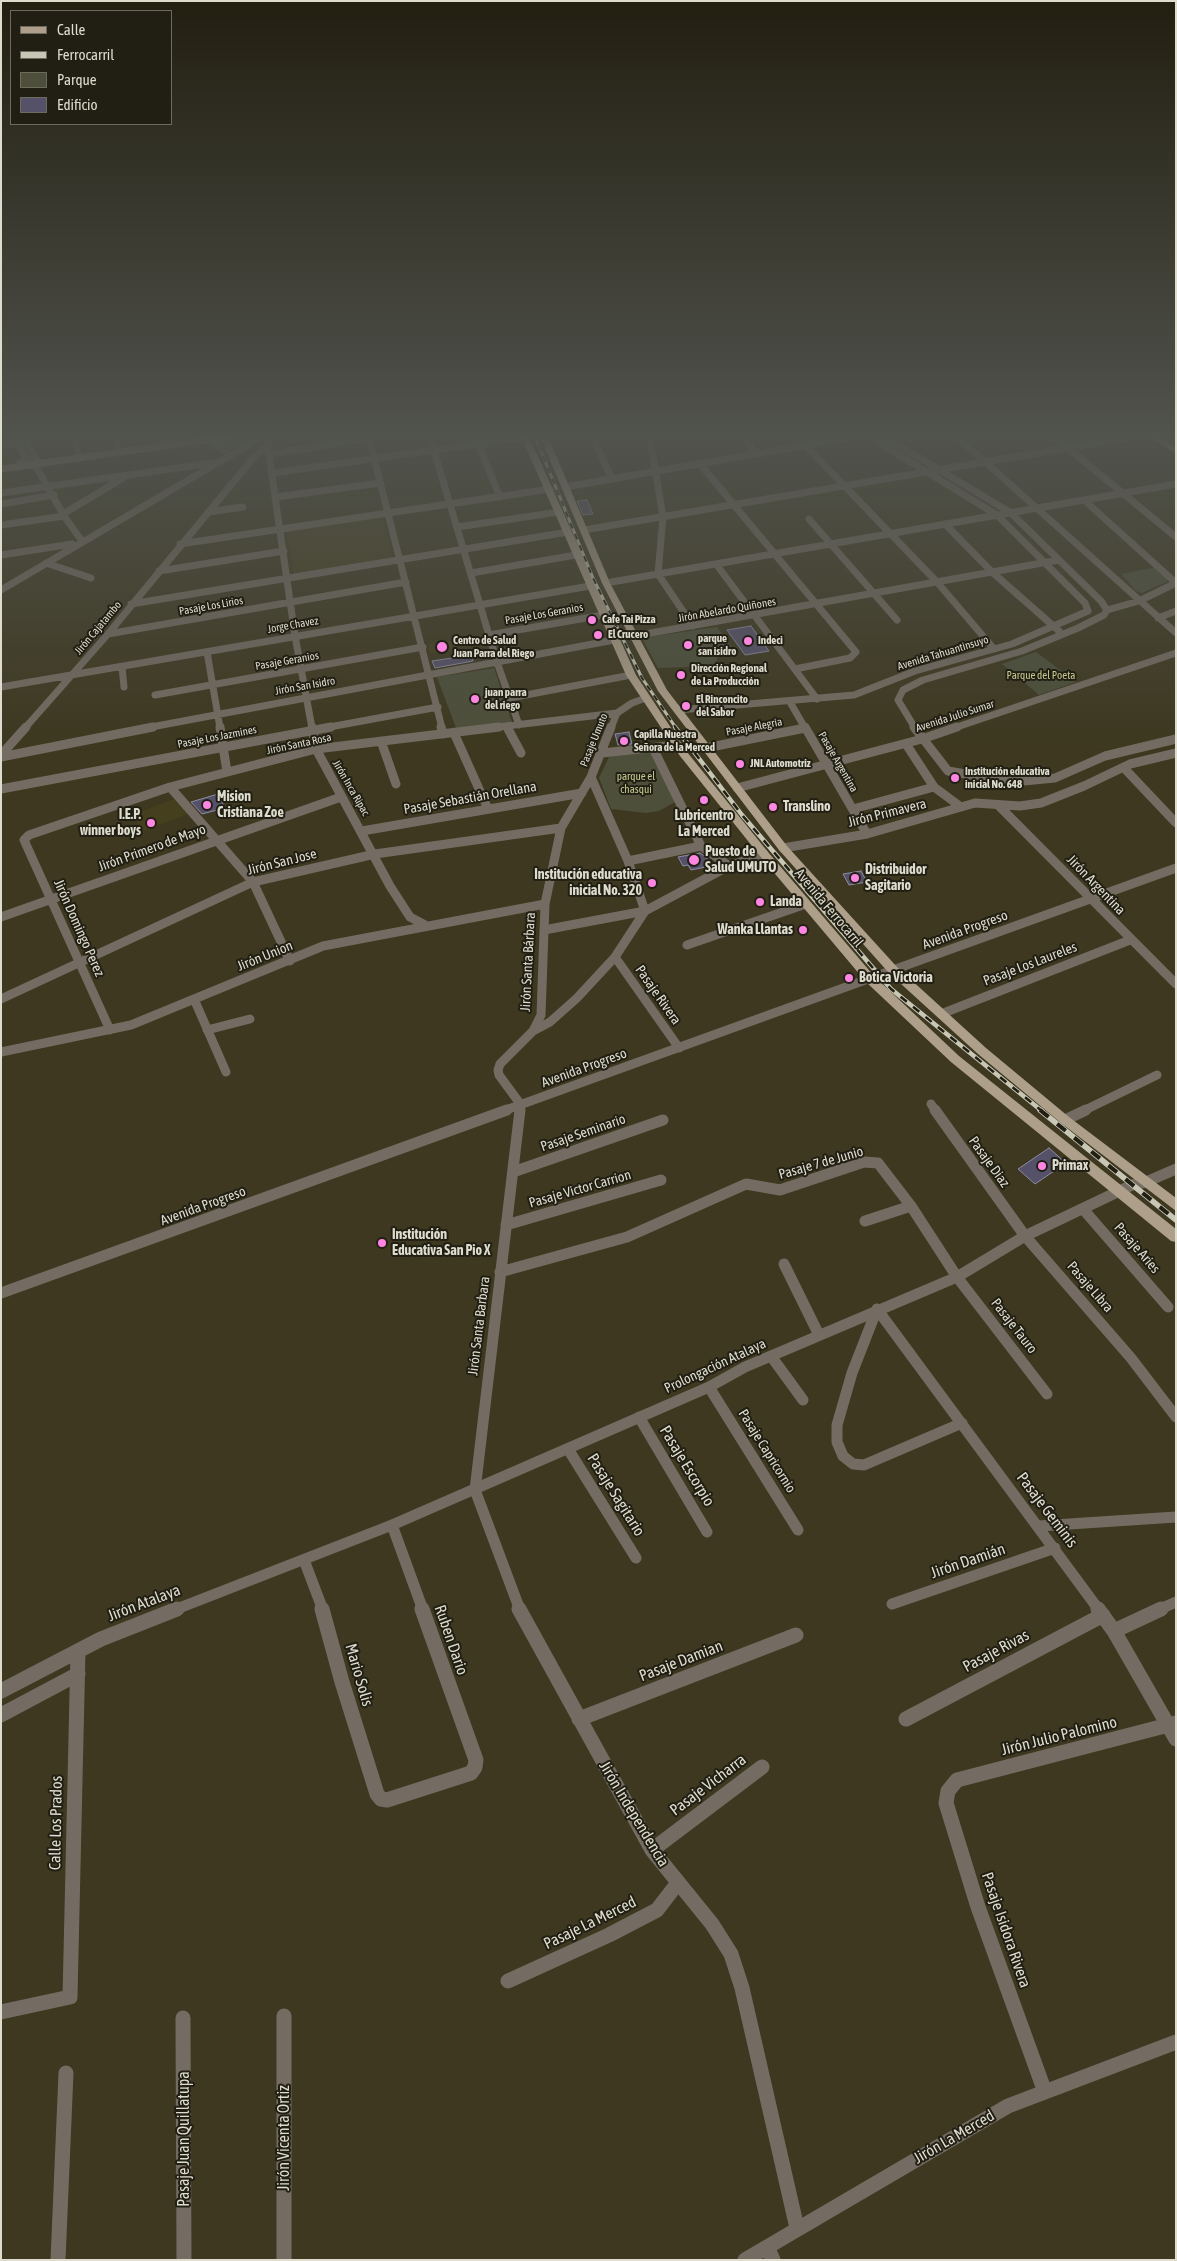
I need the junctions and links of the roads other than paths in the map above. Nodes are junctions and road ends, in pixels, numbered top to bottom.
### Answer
1 (84, 540) edge
2 (184, 540) edge
3 (210, 540) edge
4 (282, 540) edge
5 (395, 540) edge
6 (461, 540) edge
7 (519, 540) edge
8 (571, 540) edge
9 (588, 540) edge
10 (661, 540) edge
11 (761, 540) edge
12 (827, 540) edge
13 (857, 540) edge
14 (895, 540) edge
15 (960, 540) edge
16 (1023, 540) edge
17 (1038, 540) edge
18 (1071, 540) edge
19 (1128, 540) edge
20 (80, 542) junction
21 (180, 544) junction
22 (831, 544) junction
23 (464, 548) junction
24 (284, 551) junction
25 (1, 555) edge
26 (576, 555) junction
27 (774, 555) junction
28 (400, 559) junction
29 (1059, 560) junction
30 (1046, 562) junction
31 (46, 563) junction
32 (716, 564) junction
33 (159, 571) junction
34 (992, 572) junction
35 (471, 573) junction
36 (658, 574) junction
37 (91, 578) dead end
38 (288, 578) junction
39 (1, 580) edge
40 (13, 582) junction
41 (406, 582) junction
42 (937, 582) junction
43 (606, 583) junction
44 (1176, 583) edge
45 (590, 586) junction
46 (1, 590) edge
47 (874, 594) junction
48 (1139, 600) junction
49 (291, 602) junction
50 (131, 604) junction
51 (480, 605) junction
52 (815, 605) junction
53 (1107, 610) junction
54 (1176, 611) edge
55 (603, 615) junction
56 (756, 615) junction
57 (415, 616) junction
58 (1158, 618) junction
59 (898, 620) dead end
60 (694, 626) junction
61 (1054, 627) junction
62 (1176, 633) edge
63 (108, 634) junction
64 (1064, 634) junction
65 (490, 635) junction
66 (295, 636) junction
67 (634, 636) junction
68 (614, 640) junction
69 (423, 647) junction
70 (994, 649) junction
71 (207, 652) junction
72 (1176, 654) edge
73 (497, 662) junction
74 (122, 667) junction
75 (301, 669) junction
76 (795, 669) junction
77 (430, 674) junction
78 (70, 675) junction
79 (631, 675) junction
80 (212, 686) junction
81 (1, 687) edge
82 (124, 687) dead end
83 (155, 695) dead end
84 (305, 697) junction
85 (510, 698) junction
86 (646, 698) junction
87 (816, 699) junction
88 (790, 702) junction
89 (438, 707) junction
90 (678, 710) junction
91 (617, 713) junction
92 (217, 714) junction
93 (519, 725) junction
94 (506, 726) junction
95 (805, 728) junction
96 (312, 730) junction
97 (454, 733) junction
98 (443, 734) junction
99 (1176, 739) edge
100 (922, 740) junction
101 (381, 742) junction
102 (906, 744) junction
103 (678, 745) junction
104 (222, 747) junction
105 (654, 748) junction
106 (706, 748) junction
107 (316, 749) junction
108 (522, 753) dead end
109 (602, 753) junction
110 (1176, 753) edge
111 (1, 756) edge
112 (826, 764) junction
113 (1124, 768) junction
114 (227, 772) junction
115 (591, 777) junction
116 (396, 784) dead end
117 (170, 787) junction
118 (934, 787) junction
119 (737, 788) junction
120 (1, 789) edge
121 (582, 793) junction
122 (341, 797) junction
123 (998, 805) junction
124 (961, 807) junction
125 (488, 809) junction
126 (852, 809) junction
127 (1176, 822) edge
128 (561, 828) junction
129 (362, 831) junction
130 (867, 834) junction
131 (26, 837) joint
132 (216, 840) junction
133 (701, 846) junction
134 (783, 848) junction
135 (375, 854) junction
136 (764, 854) junction
137 (628, 861) junction
138 (729, 866) junction
139 (1176, 868) edge
140 (253, 882) junction
141 (51, 899) junction
142 (1090, 899) junction
143 (545, 904) junction
144 (806, 904) junction
145 (645, 911) junction
146 (1, 917) edge
147 (427, 926) junction
148 (544, 930) junction
149 (1130, 940) junction
150 (687, 945) dead end
151 (615, 957) junction
152 (290, 961) junction
153 (79, 963) junction
154 (893, 970) junction
155 (870, 979) junction
156 (1176, 984) edge
157 (1, 999) edge
158 (194, 999) junction
159 (941, 1014) junction
160 (250, 1019) dead end
161 (110, 1030) junction
162 (207, 1030) junction
163 (533, 1031) junction
164 (679, 1048) junction
165 (1, 1052) edge
166 (226, 1072) dead end
167 (1156, 1075) dead end
168 (931, 1104) dead end
169 (521, 1105) junction
170 (663, 1120) dead end
171 (1065, 1120) junction
172 (1176, 1169) edge
173 (512, 1172) junction
174 (661, 1180) dead end
175 (1146, 1182) junction
176 (1120, 1192) junction
177 (911, 1206) junction
178 (1176, 1206) edge
179 (1084, 1209) junction
180 (865, 1221) dead end
181 (506, 1224) junction
182 (1025, 1236) junction
183 (1176, 1237) edge
184 (784, 1264) dead end
185 (500, 1272) junction
186 (957, 1276) junction
187 (1, 1293) edge
188 (1168, 1306) dead end
189 (877, 1309) junction
190 (819, 1335) junction
191 (771, 1356) junction
192 (709, 1387) junction
193 (1047, 1394) dead end
194 (803, 1400) dead end
195 (1176, 1417) edge
196 (639, 1418) junction
197 (962, 1423) junction
198 (568, 1449) junction
199 (475, 1490) junction
200 (1176, 1516) edge
201 (392, 1524) junction
202 (1039, 1526) junction
203 (798, 1530) dead end
204 (708, 1532) dead end
205 (1055, 1548) junction
206 (636, 1558) dead end
207 (304, 1560) junction
208 (1176, 1602) edge
209 (892, 1604) dead end
210 (1103, 1615) junction
211 (1114, 1630) junction
212 (796, 1635) dead end
213 (78, 1651) junction
214 (78, 1674) junction
215 (1, 1690) edge
216 (1, 1715) edge
217 (579, 1719) junction
218 (906, 1719) dead end
219 (1173, 1724) edge
220 (1176, 1739) edge
221 (762, 1767) dead end
222 (956, 1780) joint
223 (381, 1799) joint
224 (652, 1850) junction
225 (677, 1884) junction
226 (508, 1981) dead end
227 (1, 2012) edge
228 (284, 2016) dead end
229 (183, 2018) dead end
230 (1176, 2042) edge
231 (66, 2074) dead end
232 (1045, 2092) junction
233 (797, 2228) junction
234 (770, 2253) edge
235 (58, 2260) edge
236 (184, 2260) edge
237 (284, 2260) edge
238 (745, 2260) edge

1 - 20 street
2 - 21 street, Jirón Cajatambo
3 - 21 street
4 - 24 street, Jirón Inca Ripac
5 - 28 street
6 - 23 street
7 - 23 street
8 - 26 main road, Avenida Ferrocarril
9 - 43 main road, Avenida Ferrocarril
10 - 36 street
11 - 27 street
12 - 22 street
13 - 22 street
14 - 42 street
15 - 34 street
16 - 30 street
17 - 29 street
18 - 48 street
19 - 44 street
20 - 25 street
20 - 31 street
21 - 33 street, Jirón Cajatambo
22 - 27 street
22 - 47 street
23 - 28 street
23 - 35 street
24 - 33 street
24 - 38 street, Jirón Inca Ripac
26 - 35 street
26 - 45 main road, Avenida Ferrocarril
27 - 32 street
27 - 52 street
28 - 38 street
28 - 41 street
29 - 30 street, Jirón Abelardo Quiñones
29 - 53 street
30 - 34 street, Jirón Abelardo Quiñones
30 - 61 street, Avenida Tahuantinsuyo
31 - 37 street
31 - 40 street
32 - 36 street
32 - 56 street
33 - 50 street, Jirón Cajatambo
34 - 42 street, Jirón Abelardo Quiñones
34 - 61 street
35 - 51 street
36 - 43 street
36 - 60 street
38 - 49 street, Jirón Inca Ripac
38 - 50 street
39 - 40 street
40 - 46 street
41 - 49 street, Pasaje Los Lirios
41 - 57 street
42 - 47 street, Jirón Abelardo Quiñones
42 - 70 street
43 - 67 main road, Avenida Ferrocarril
44 - 48 street
45 - 51 street, Jorge Chavez
45 - 55 main road, Avenida Ferrocarril
47 - 52 street, Jirón Abelardo Quiñones
47 - 59 street
48 - 53 street
48 - 58 street
49 - 63 street, Pasaje Los Lirios
49 - 66 street, Jirón Inca Ripac
50 - 63 street, Jirón Cajatambo
51 - 57 street, Jorge Chavez
51 - 65 street
52 - 56 street, Jirón Abelardo Quiñones
52 - 76 street
53 - 64 street
54 - 58 street
55 - 65 street, Pasaje Los Geranios
55 - 68 main road, Avenida Ferrocarril
56 - 60 street, Jirón Abelardo Quiñones
56 - 76 street
57 - 66 street, Jorge Chavez
57 - 69 street
58 - 62 street
60 - 67 street, Jirón Abelardo Quiñones
61 - 64 street
61 - 70 street, Avenida Tahuantinsuyo
63 - 78 street, Jirón Cajatambo
64 - 100 street
65 - 73 street
66 - 71 street, Jorge Chavez
66 - 75 street, Jirón Inca Ripac
67 - 90 main road, Avenida Ferrocarril
68 - 73 street, Jirón San Isidro
68 - 79 main road, Avenida Ferrocarril
69 - 75 street, Pasaje Geranios
69 - 77 street
70 - 87 street, Avenida Tahuantinsuyo
71 - 74 street, Jorge Chavez
71 - 80 street
72 - 100 street, Avenida Julio Sumar
73 - 77 street, Jirón San Isidro
73 - 85 street
74 - 78 street, Jorge Chavez
74 - 82 street
75 - 80 street, Pasaje Geranios
75 - 84 street, Jirón Inca Ripac
76 - 87 street
77 - 84 street, Jirón San Isidro
77 - 89 street
78 - 81 street, Jorge Chavez
78 - 111 street, Jirón Cajatambo
79 - 85 street
79 - 86 main road, Avenida Ferrocarril
80 - 83 street, Pasaje Geranios
80 - 92 street
84 - 92 street, Jirón San Isidro
84 - 96 street, Jirón Inca Ripac
85 - 93 street
86 - 91 street, Pasaje Umuto
86 - 103 main road, Avenida Ferrocarril
87 - 88 street, Avenida Tahuantinsuyo
88 - 90 street, Avenida Tahuantinsuyo
88 - 95 street, Pasaje Argentina
89 - 96 street, Pasaje Los Jazmines
89 - 98 street
90 - 106 main road, Avenida Ferrocarril
91 - 93 street, Jirón Santa Rosa
91 - 109 street, Pasaje Umuto
92 - 104 street
92 - 111 street, Jirón San Isidro
93 - 94 street, Jirón Santa Rosa
94 - 97 street, Jirón Santa Rosa
94 - 108 street
95 - 106 street, Pasaje Alegria
95 - 112 street, Pasaje Argentina
96 - 104 street, Pasaje Los Jazmines
96 - 107 street, Jirón Inca Ripac
97 - 98 street, Jirón Santa Rosa
97 - 125 street
98 - 101 street, Jirón Santa Rosa
99 - 100 street
100 - 102 street, Avenida Julio Sumar
101 - 107 street, Jirón Santa Rosa
101 - 116 street
102 - 112 street, Avenida Julio Sumar
102 - 118 street
103 - 105 street
103 - 136 main road, Avenida Ferrocarril
104 - 114 street
104 - 120 street, Pasaje Los Jazmines
105 - 109 street
105 - 133 street
106 - 119 main road, Avenida Ferrocarril
107 - 114 street, Jirón Santa Rosa
107 - 122 street, Jirón Inca Ripac
109 - 115 street, Pasaje Umuto
110 - 113 street
112 - 119 street, Avenida Julio Sumar
112 - 126 street, Pasaje Argentina
113 - 123 street
113 - 127 street
114 - 117 street, Jirón Santa Rosa
115 - 121 street, Jirón Santa Bárbara
115 - 137 street
117 - 131 street, Jirón Santa Rosa
117 - 132 street
118 - 124 street
118 - 126 street
119 - 134 main road, Avenida Ferrocarril
121 - 125 street, Pasaje Sebastián Orellana
121 - 128 street, Jirón Santa Bárbara
122 - 129 street, Jirón Inca Ripac
122 - 132 street, Jirón Primero de Mayo
123 - 124 street, Jirón Primavera
123 - 142 street, Jirón Argentina
124 - 130 street, Jirón Primavera
125 - 129 street, Pasaje Sebastián Orellana
126 - 130 street, Pasaje Argentina
128 - 135 street, Jirón San Jose
128 - 143 street, Jirón Santa Bárbara
129 - 135 street, Jirón Inca Ripac
130 - 134 street, Jirón Primavera
131 - 141 street, Jirón Domingo Perez
132 - 140 street
132 - 141 street, Jirón Primero de Mayo
133 - 137 street
133 - 138 street
134 - 154 main road, Avenida Ferrocarril
135 - 140 street, Jirón San Jose
135 - 147 street, Jirón Inca Ripac
136 - 138 street
136 - 144 main road, Avenida Ferrocarril
137 - 145 street
138 - 145 street
139 - 142 street, Avenida Progreso
140 - 152 street
140 - 153 street, Jirón San Jose
141 - 146 street, Jirón Primero de Mayo
141 - 153 street, Jirón Domingo Perez
142 - 149 street, Jirón Argentina
142 - 154 street, Avenida Progreso
143 - 147 street, Jirón Union
143 - 148 street, Jirón Santa Bárbara
144 - 150 street
144 - 155 main road, Avenida Ferrocarril
145 - 148 street
145 - 151 street
147 - 152 street, Jirón Union
148 - 163 street, Jirón Santa Bárbara
149 - 156 street, Jirón Argentina
149 - 159 street, Pasaje Los Laureles
151 - 163 street
151 - 164 street, Pasaje Rivera
152 - 158 street, Jirón Union
153 - 157 street, Jirón San Jose
153 - 161 street, Jirón Domingo Perez
154 - 155 street, Avenida Progreso
154 - 159 main road, Avenida Ferrocarril
155 - 164 street, Avenida Progreso
155 - 176 main road, Avenida Ferrocarril
158 - 161 street, Jirón Union
158 - 162 street
159 - 171 main road, Avenida Ferrocarril
160 - 162 street
161 - 165 street, Jirón Union
162 - 166 street
163 - 169 street, Jirón Santa Bárbara
164 - 169 street, Avenida Progreso
167 - 171 street
168 - 182 street, Pasaje Diaz
169 - 173 street, Jirón Santa Barbara
169 - 187 street, Avenida Progreso
170 - 173 street, Pasaje Seminario
171 - 175 main road, Avenida Ferrocarril
172 - 175 street
173 - 181 street, Jirón Santa Barbara
174 - 181 street, Pasaje Victor Carrion
175 - 176 street, Prolongación Atalaya
175 - 178 main road, Avenida Ferrocarril
176 - 179 street, Prolongación Atalaya
176 - 183 main road, Avenida Ferrocarril
177 - 180 street
177 - 185 street, Pasaje 7 de Junio
177 - 186 street, Pasaje 7 de Junio
179 - 182 street, Prolongación Atalaya
179 - 188 street, Pasaje Aries
181 - 185 street, Jirón Santa Barbara
182 - 186 street, Prolongación Atalaya
182 - 195 street, Pasaje Libra
184 - 190 street
185 - 199 street, Jirón Santa Barbara
186 - 189 street, Prolongación Atalaya
186 - 193 street, Pasaje Tauro
189 - 190 street, Prolongación Atalaya
189 - 197 street, Pasaje Geminis
189 - 197 street
190 - 191 street, Prolongación Atalaya
191 - 192 street, Prolongación Atalaya
191 - 194 street
192 - 196 street, Prolongación Atalaya
192 - 203 street, Pasaje Capricornio
196 - 198 street, Prolongación Atalaya
196 - 204 street, Pasaje Escorpio
197 - 202 street, Pasaje Geminis
198 - 199 street, Prolongación Atalaya
198 - 206 street, Pasaje Sagitario
199 - 201 street, Prolongación Atalaya
199 - 217 street, Jirón Independencia
200 - 202 street
201 - 207 street, Prolongación Atalaya
201 - 223 street, Ruben Dario
202 - 205 street, Pasaje Geminis
205 - 209 street, Jirón Damián
205 - 210 street, Pasaje Geminis
207 - 213 street, Jirón Atalaya
207 - 223 street, Mario Solis
208 - 211 street
210 - 211 street, Pasaje Geminis
210 - 218 street, Pasaje Rivas
211 - 219 street, Pasaje Geminis
212 - 217 street, Pasaje Damian
213 - 214 street, Calle Los Prados
213 - 215 street, Jirón Atalaya
214 - 216 street
214 - 227 street, Calle Los Prados
217 - 224 street, Jirón Independencia
219 - 220 street, Pasaje Geminis
219 - 222 street, Jirón Julio Palomino
221 - 224 street, Pasaje Vicharra
222 - 232 street, Pasaje Isidora Rivera
224 - 225 street, Jirón Independencia
225 - 226 street, Pasaje La Merced
225 - 233 street, Jirón Independencia
228 - 237 street, Jirón Vicenta Ortiz
229 - 236 street, Pasaje Juan Quillatupa
230 - 232 street, Jirón La Merced
231 - 235 street
232 - 233 street, Jirón La Merced
233 - 234 street, Jirón La Merced
234 - 238 street, Jirón La Merced

